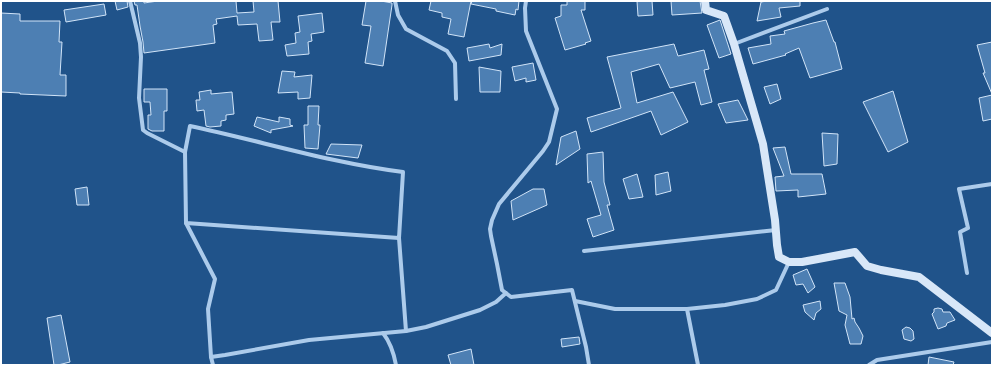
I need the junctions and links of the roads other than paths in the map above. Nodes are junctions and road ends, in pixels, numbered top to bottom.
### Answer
1 (130, 1) edge
2 (395, 1) edge
3 (526, 1) edge
4 (705, 1) edge
5 (828, 9) dead end
6 (734, 44) junction
7 (456, 99) dead end
8 (185, 152) junction
9 (992, 184) edge
10 (186, 223) junction
11 (776, 230) junction
12 (399, 238) junction
13 (584, 251) dead end
14 (789, 262) junction
15 (967, 273) dead end
16 (506, 293) junction
17 (575, 301) junction
18 (687, 309) junction
19 (406, 330) junction
20 (383, 333) junction
21 (992, 333) edge
22 (992, 342) edge
23 (211, 357) junction
24 (213, 365) edge
25 (396, 365) edge
26 (589, 365) edge
27 (698, 365) edge
28 (869, 365) edge

1 - 8 street
2 - 7 street
3 - 16 street
4 - 6 street
5 - 6 street
6 - 11 street
8 - 10 street
8 - 12 street
9 - 15 street
10 - 12 street
10 - 23 street
11 - 13 street
11 - 14 street
12 - 19 street
14 - 18 street
14 - 21 street
16 - 17 street
16 - 19 street
17 - 18 street
17 - 26 street
18 - 27 street
19 - 20 street
20 - 23 street
20 - 25 street
22 - 28 street
23 - 24 street

